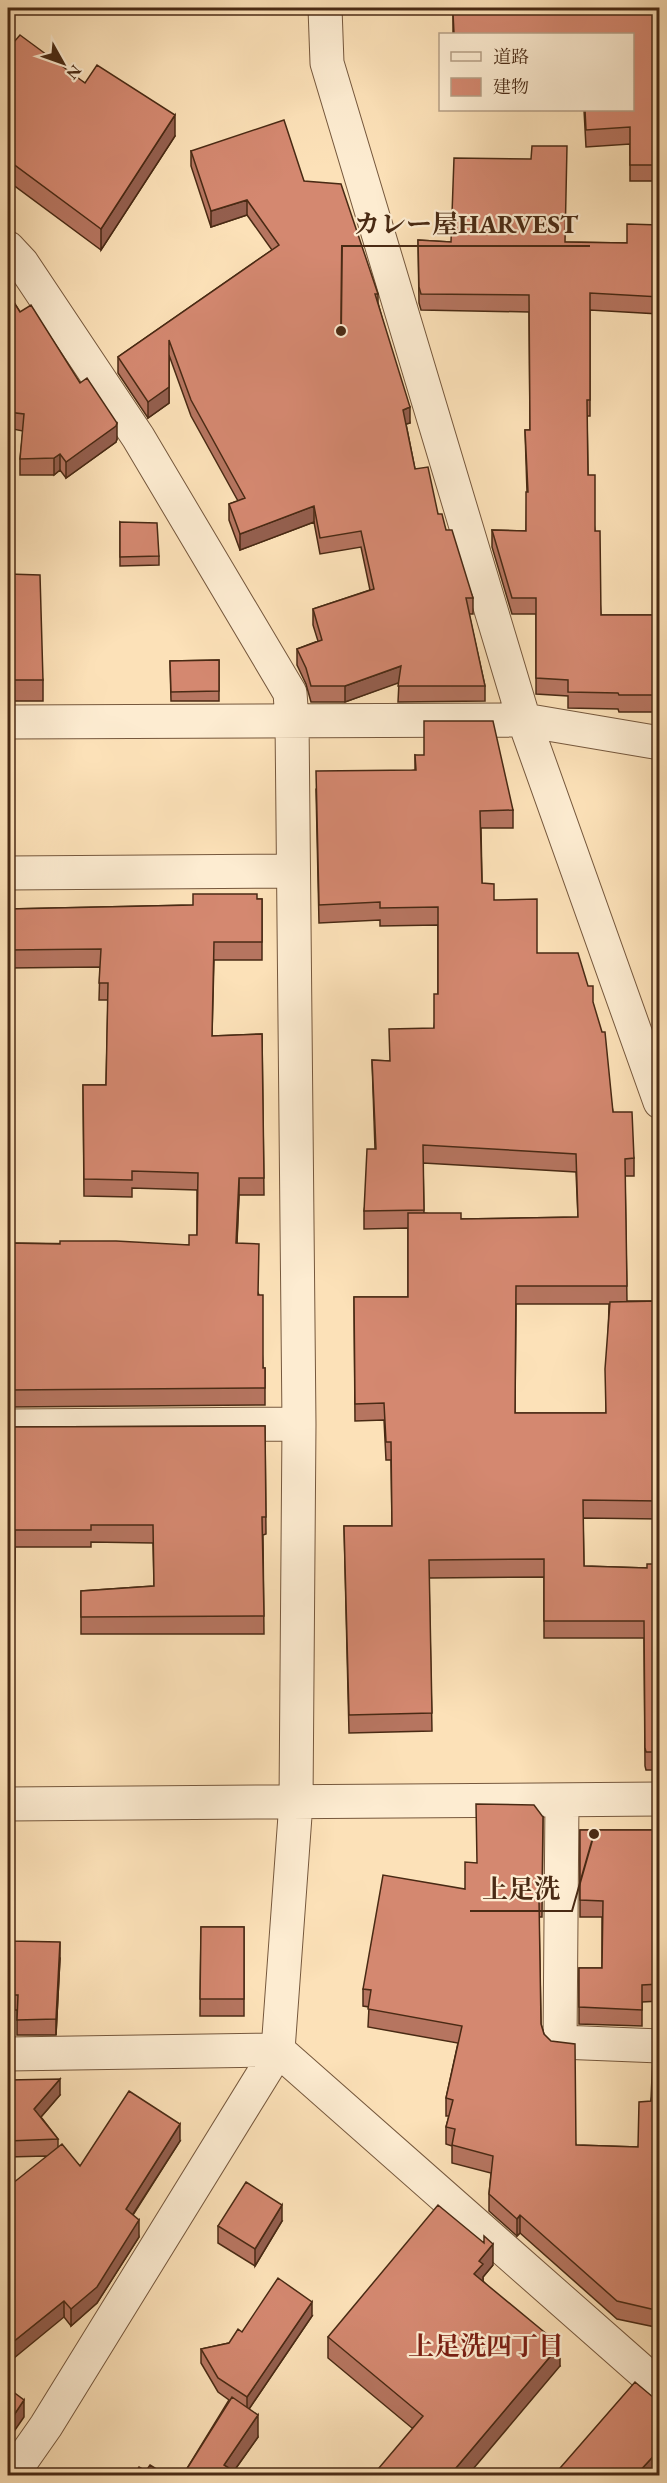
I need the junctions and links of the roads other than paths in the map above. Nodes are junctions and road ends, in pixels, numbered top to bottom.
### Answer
1 (326, 8) edge
2 (8, 248) edge
3 (292, 720) junction
4 (524, 720) junction
5 (8, 722) edge
6 (660, 743) edge
7 (293, 871) junction
8 (8, 873) edge
9 (660, 1102) edge
10 (299, 1424) junction
11 (8, 1426) edge
12 (562, 1800) junction
13 (660, 1800) edge
14 (296, 1802) junction
15 (8, 1804) edge
16 (660, 2046) edge
17 (278, 2050) junction
18 (8, 2054) edge
19 (660, 2387) edge
20 (11, 2475) edge

1 - 4 street
2 - 3 street
3 - 4 street
3 - 5 street
3 - 7 street
4 - 6 street
4 - 9 street
7 - 8 street
7 - 10 street
10 - 11 street
10 - 14 street
12 - 13 street
12 - 14 street
12 - 16 street
14 - 15 street
14 - 17 street
17 - 18 street
17 - 19 street
17 - 20 street

